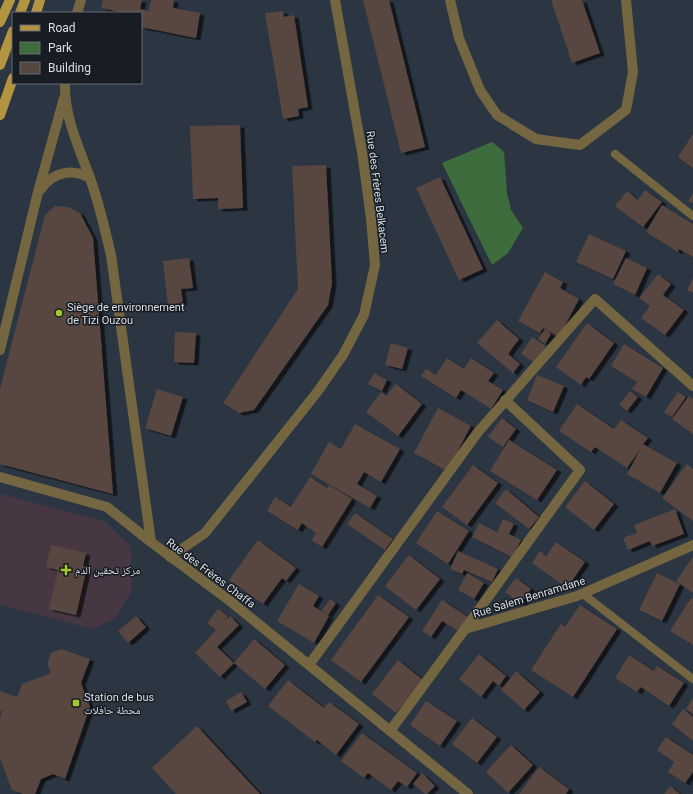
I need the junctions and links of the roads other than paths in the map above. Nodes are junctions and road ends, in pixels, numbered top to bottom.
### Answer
1 (10, 0) edge
2 (25, 0) edge
3 (40, 0) edge
4 (81, 0) edge
5 (335, 0) edge
6 (450, 0) edge
7 (626, 0) edge
8 (20, 12) edge
9 (36, 12) edge
10 (77, 12) edge
11 (0, 22) edge
12 (12, 34) edge
13 (0, 65) edge
14 (12, 81) edge
15 (65, 84) edge
16 (64, 96) junction
17 (0, 115) edge
18 (615, 154) dead end
19 (90, 178) junction
20 (38, 192) junction
21 (693, 216) edge
22 (0, 350) edge
23 (693, 386) edge
24 (505, 400) junction
25 (0, 477) edge
26 (151, 542) junction
27 (693, 545) edge
28 (170, 557) junction
29 (583, 594) junction
30 (465, 629) junction
31 (309, 665) junction
32 (693, 679) edge
33 (390, 731) junction
34 (468, 794) edge

1 - 11 main road
2 - 8 main road
3 - 9 main road
4 - 10 street
5 - 28 street, Rue des Frères Belkacem
6 - 7 street
12 - 13 main road
14 - 17 main road
15 - 16 street, Rue des Frères Chaffa
16 - 19 street, Rue des Frères Chaffa
16 - 20 street
18 - 21 lane
19 - 20 street
19 - 26 street, Rue des Frères Chaffa
20 - 22 street
23 - 24 street
24 - 30 street
24 - 31 street
25 - 26 street
26 - 28 street, Rue des Frères Chaffa
27 - 29 street, Rue Salem Benramdane
28 - 31 street, Rue des Frères Chaffa
29 - 30 street, Rue Salem Benramdane
29 - 32 lane
30 - 33 street, Rue Salem Benramdane
31 - 33 street, Rue des Frères Chaffa
33 - 34 street, Rue des Frères Chaffa

